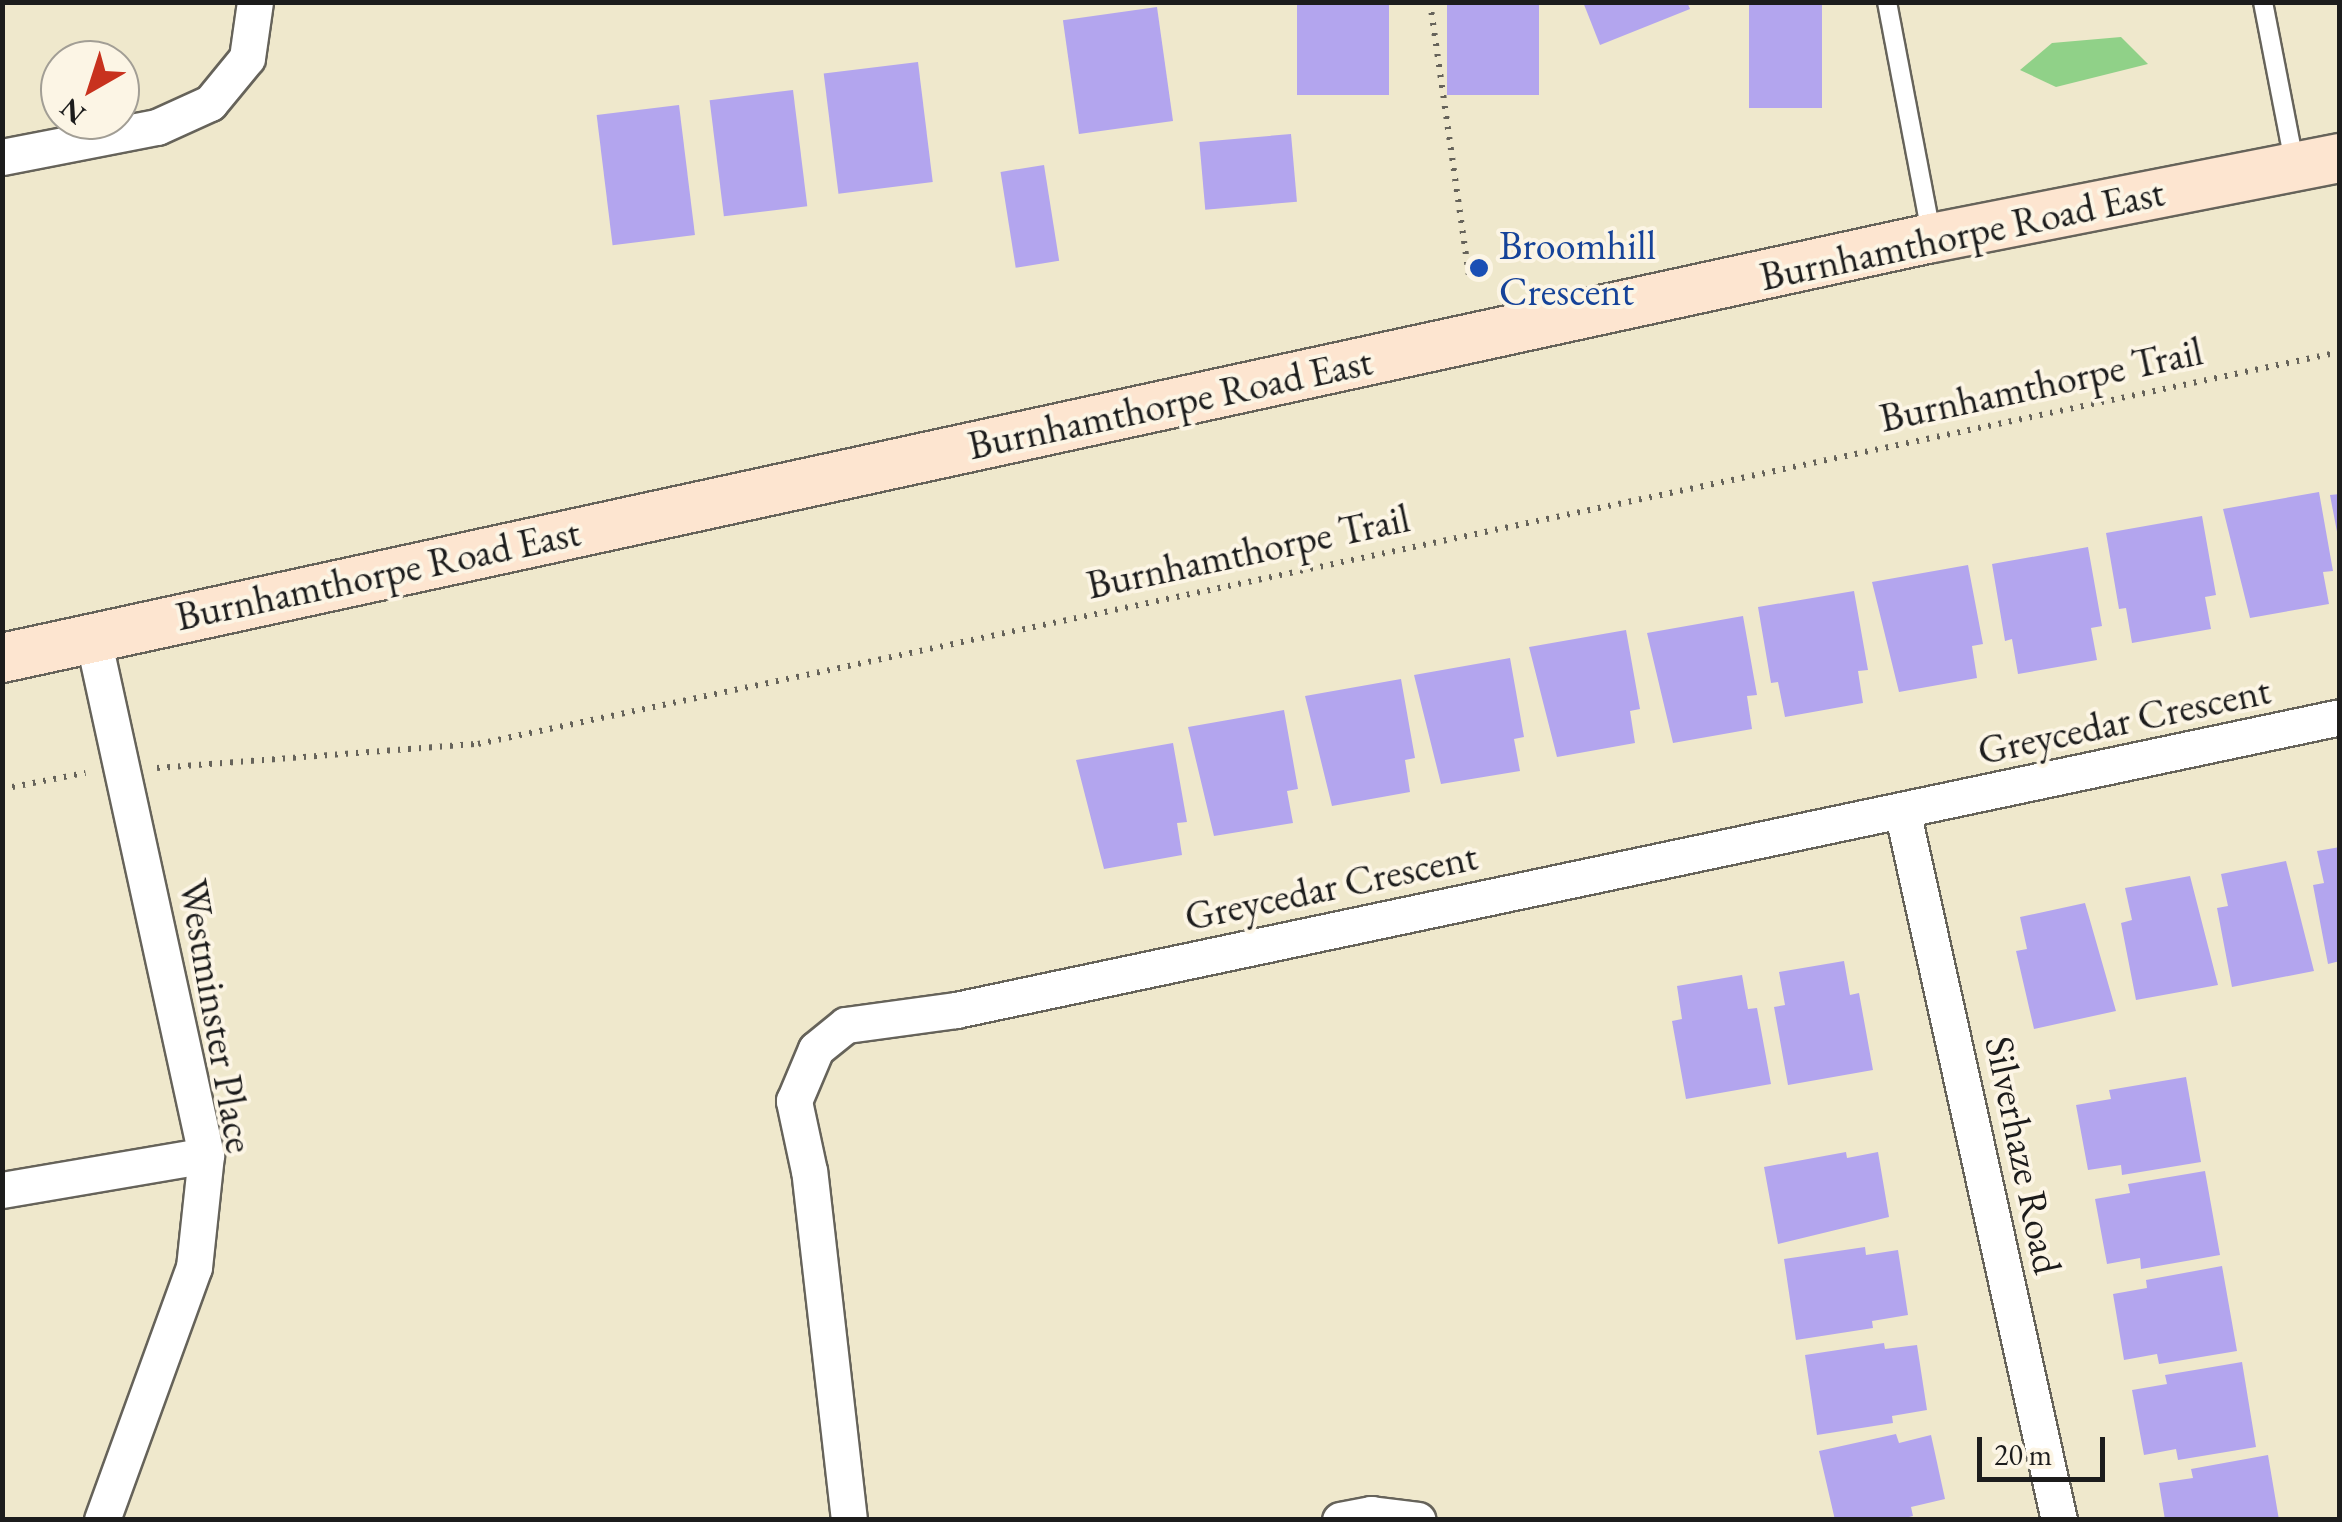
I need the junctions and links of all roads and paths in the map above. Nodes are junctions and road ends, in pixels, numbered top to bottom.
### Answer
1 (254, 2) edge
2 (1430, 2) edge
3 (1888, 2) edge
4 (2264, 2) edge
5 (2, 157) edge
6 (2317, 162) edge
7 (1932, 238) junction
8 (1470, 278) dead end
9 (2340, 352) edge
10 (93, 638) junction
11 (2, 658) edge
12 (2340, 718) edge
13 (163, 767) dead end
14 (86, 773) dead end
15 (2, 789) edge
16 (1902, 810) junction
17 (206, 1155) junction
18 (2, 1190) edge
19 (102, 1520) edge
20 (850, 1520) edge
21 (1340, 1520) edge
22 (1418, 1520) edge
23 (2060, 1520) edge

1 - 5 street
2 - 8 path
3 - 7 lane
4 - 6 lane
6 - 7 main road, Burnhamthorpe Road East
7 - 10 main road, Burnhamthorpe Road East
9 - 13 path, Burnhamthorpe Trail
10 - 11 main road, Burnhamthorpe Road East
10 - 17 street, Westminster Place
12 - 16 street, Greycedar Crescent
14 - 15 path
16 - 20 street, Greycedar Crescent
16 - 23 street, Silverhaze Road
17 - 18 street
17 - 19 street, Westminster Place
21 - 22 street

